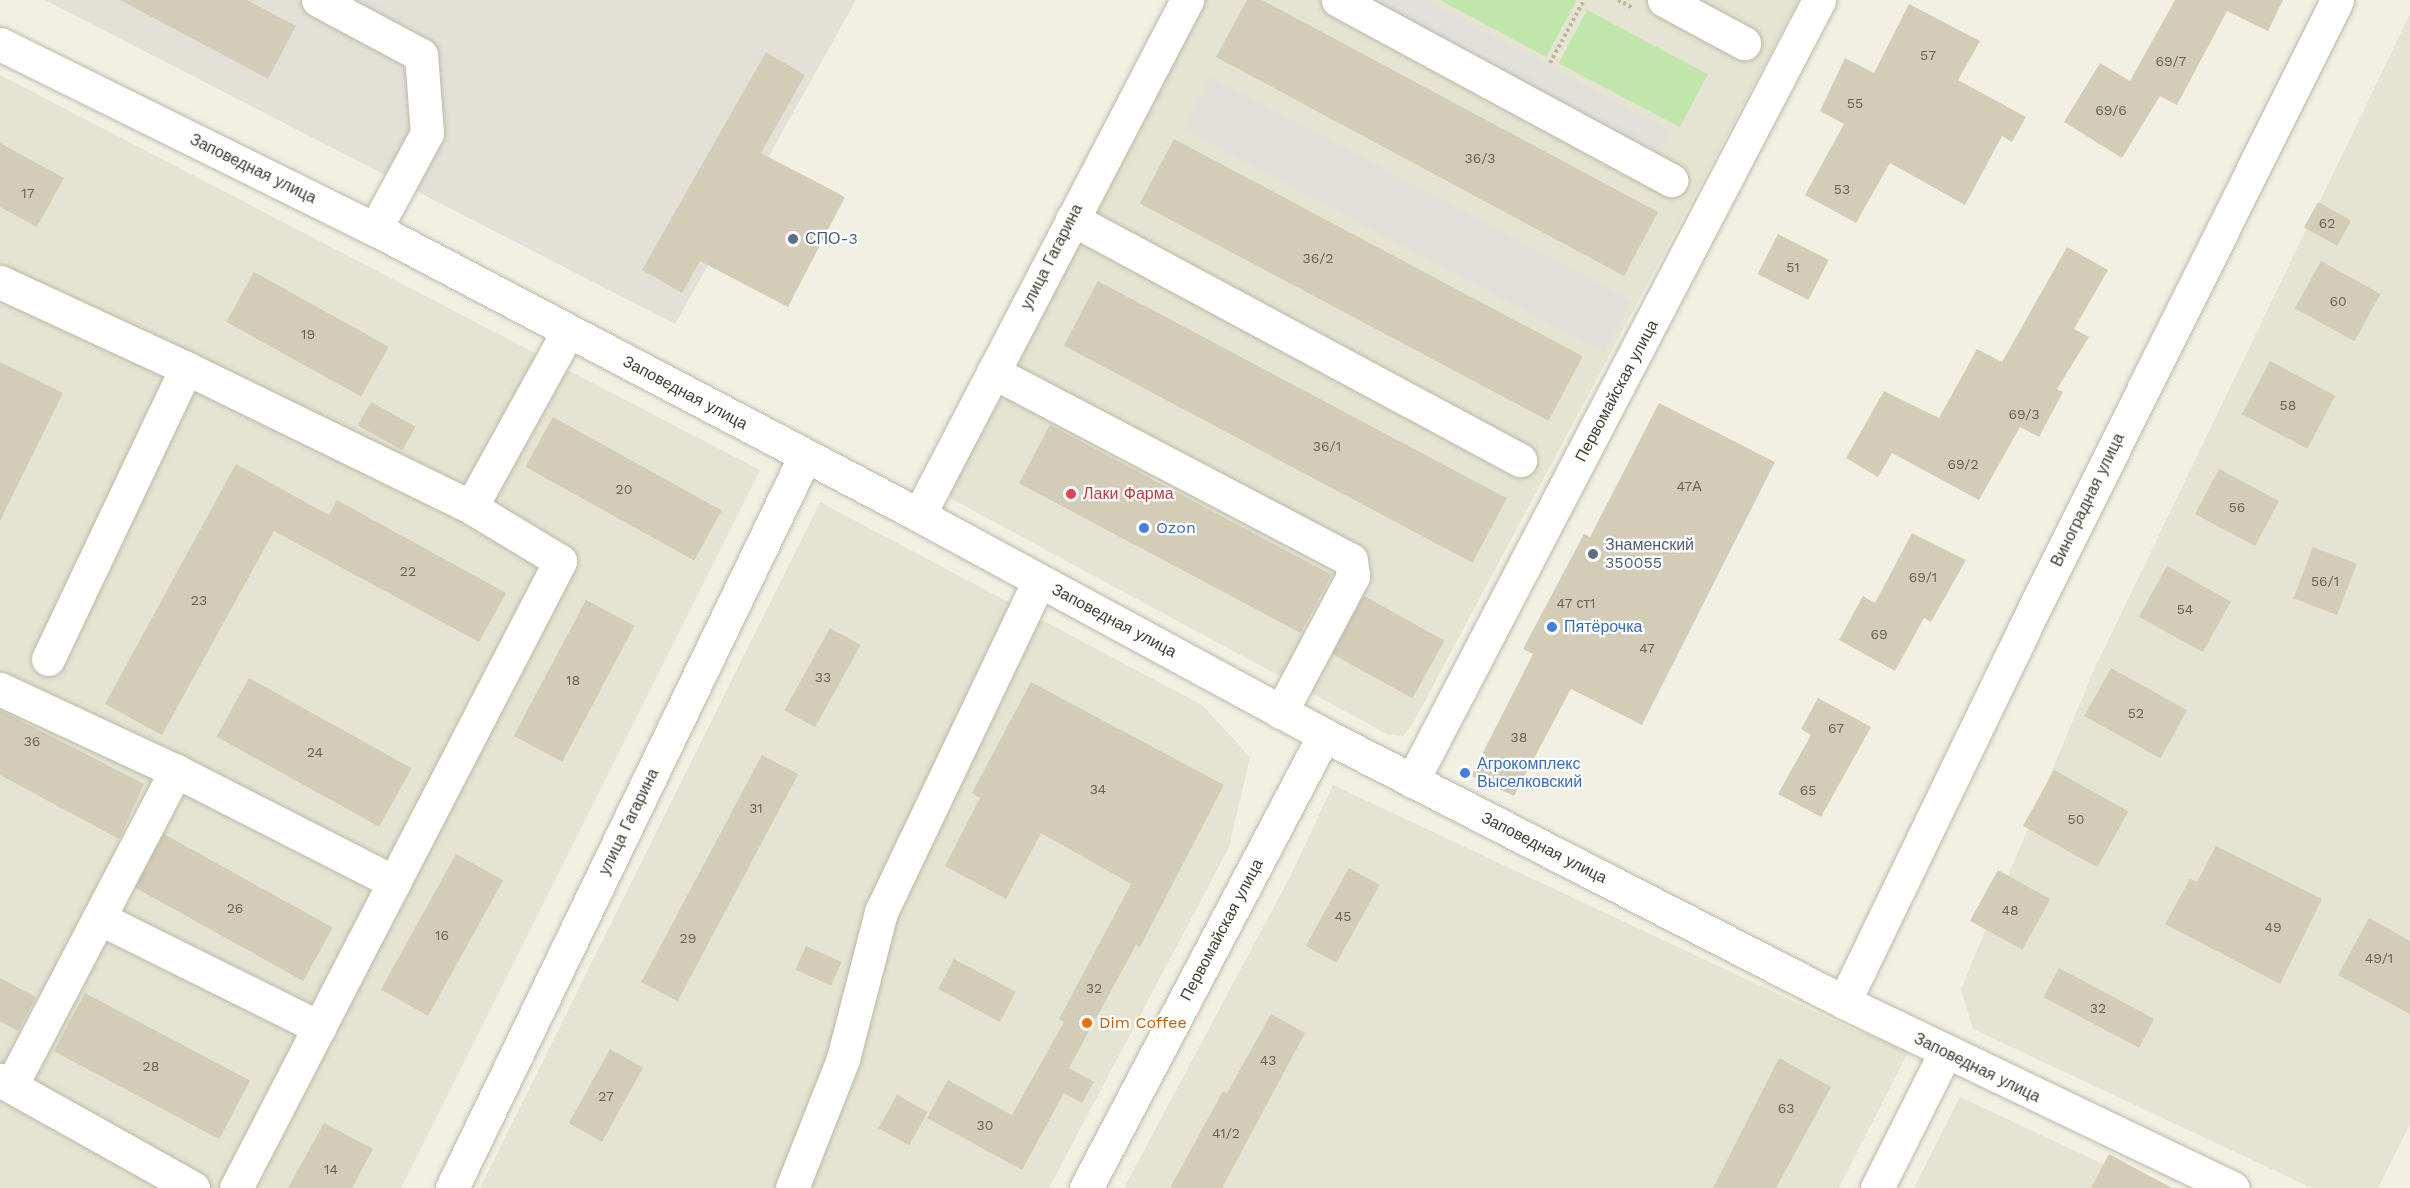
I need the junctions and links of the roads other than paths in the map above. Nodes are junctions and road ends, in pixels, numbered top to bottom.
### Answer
1 (320, 0) edge
2 (1187, 0) edge
3 (1338, 0) edge
4 (1664, 0) edge
5 (1819, 0) edge
6 (2337, 0) edge
7 (1744, 43) dead end
8 (0, 44) edge
9 (1671, 180) dead end
10 (1072, 219) junction
11 (375, 230) junction
12 (2, 289) edge
13 (568, 331) junction
14 (186, 368) junction
15 (993, 372) junction
16 (805, 456) junction
17 (1520, 460) dead end
18 (471, 507) junction
19 (919, 515) junction
20 (1039, 581) junction
21 (48, 659) dead end
22 (0, 689) edge
23 (1281, 712) junction
24 (1324, 735) junction
25 (176, 771) junction
26 (1412, 781) junction
27 (394, 882) junction
28 (99, 918) junction
29 (1844, 1002) junction
30 (319, 1027) junction
31 (1945, 1053) junction
32 (6, 1083) edge
33 (194, 1188) edge
34 (236, 1188) edge
35 (452, 1188) edge
36 (792, 1188) edge
37 (1086, 1188) edge
38 (1877, 1188) edge
39 (2233, 1188) edge

1 - 11 street
2 - 10 street, улица Гагарина
3 - 9 street
4 - 7 street
5 - 26 street, Первомайская улица
6 - 29 street, Виноградная улица
8 - 11 street, Заповедная улица
10 - 15 street, улица Гагарина
10 - 17 street
11 - 13 street, Заповедная улица
12 - 14 street
13 - 16 street, Заповедная улица
13 - 18 street
14 - 18 street
14 - 21 street
15 - 19 street, улица Гагарина
15 - 23 street
16 - 19 street, Заповедная улица
16 - 35 street, улица Гагарина
18 - 27 street
19 - 20 street, Заповедная улица
20 - 23 street, Заповедная улица
20 - 36 street
22 - 25 street
23 - 24 street, Заповедная улица
24 - 26 street, Заповедная улица
24 - 37 street, Первомайская улица
25 - 27 street
25 - 28 street
26 - 29 street, Заповедная улица
27 - 30 street
28 - 30 street
28 - 32 street
29 - 31 street, Заповедная улица
30 - 34 street
31 - 38 street
31 - 39 street, Заповедная улица
32 - 33 street

